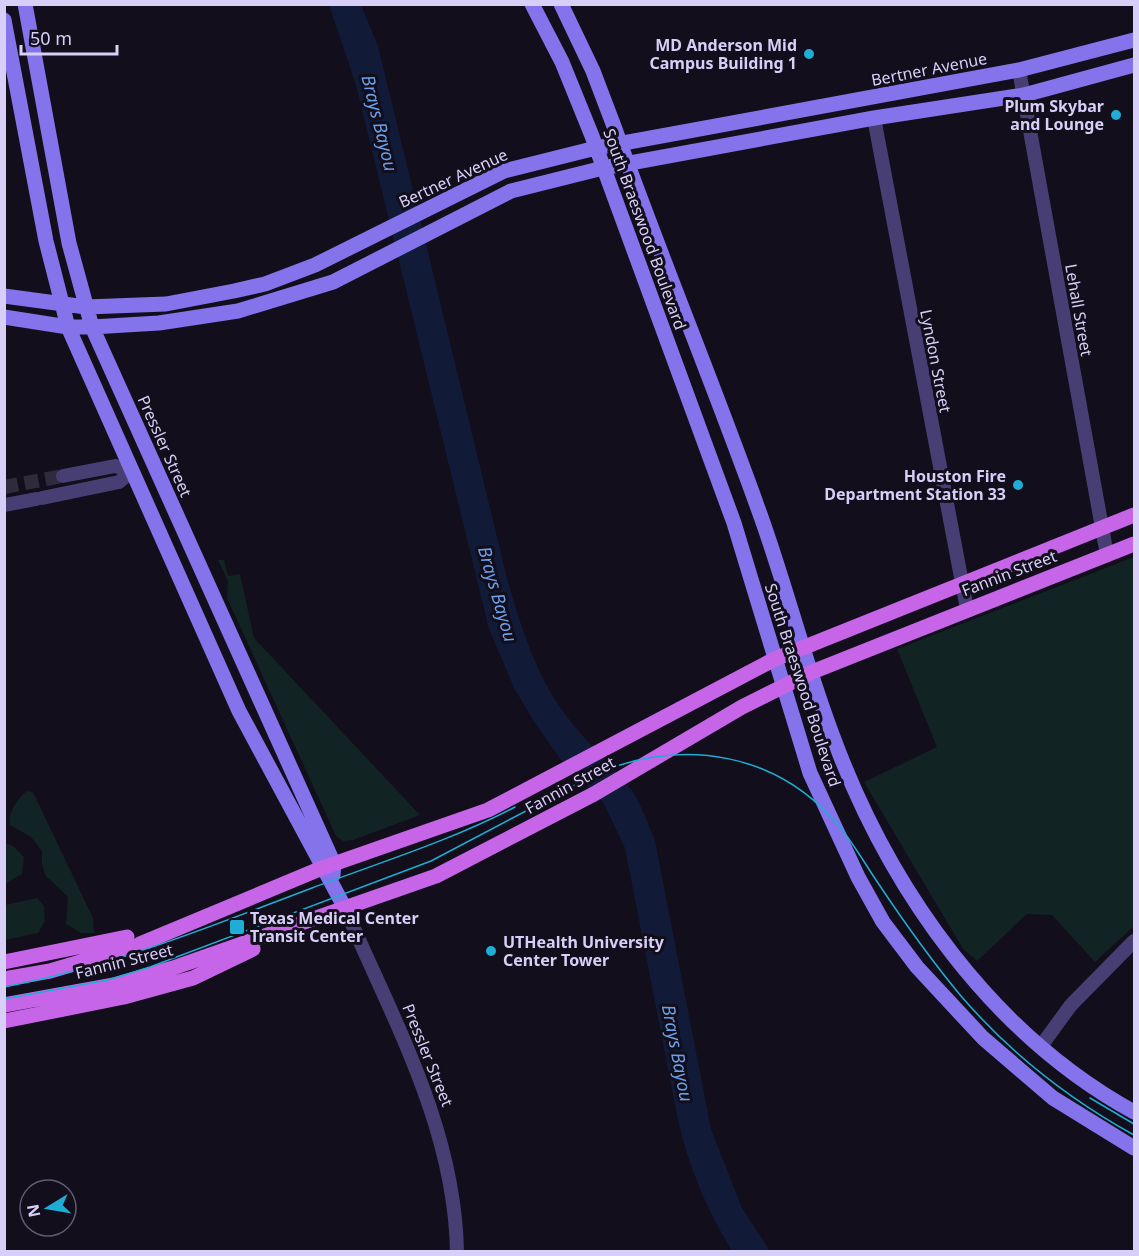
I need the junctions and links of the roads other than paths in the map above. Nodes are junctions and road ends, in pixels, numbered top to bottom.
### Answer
1 (25, 4) edge
2 (532, 4) edge
3 (562, 6) edge
4 (4, 20) edge
5 (541, 20) junction
6 (1134, 39) edge
7 (1134, 65) edge
8 (1019, 70) junction
9 (1024, 95) junction
10 (842, 104) junction
11 (874, 118) junction
12 (49, 143) junction
13 (621, 144) junction
14 (727, 145) junction
15 (27, 147) junction
16 (596, 148) junction
17 (628, 164) junction
18 (603, 168) junction
19 (234, 291) junction
20 (4, 296) edge
21 (61, 304) junction
22 (86, 307) junction
23 (238, 311) junction
24 (4, 318) edge
25 (68, 327) junction
26 (92, 327) junction
27 (739, 459) junction
28 (153, 462) junction
29 (714, 469) junction
30 (132, 471) junction
31 (63, 476) tunnel mouth
32 (5, 505) edge
33 (1134, 515) edge
34 (1102, 528) junction
35 (1134, 544) edge
36 (1107, 555) junction
37 (962, 584) junction
38 (214, 601) junction
39 (967, 609) junction
40 (193, 610) junction
41 (804, 647) junction
42 (775, 659) junction
43 (812, 672) junction
44 (783, 686) junction
45 (275, 734) junction
46 (256, 743) junction
47 (328, 866) junction
48 (346, 910) junction
49 (312, 921) junction
50 (134, 941) junction
51 (1134, 941) edge
52 (4, 962) edge
53 (4, 979) edge
54 (4, 1005) edge
55 (4, 1021) edge
56 (1041, 1046) junction
57 (1134, 1112) edge
58 (1134, 1148) edge
59 (457, 1251) edge

1 - 12 street, Pressler Street
2 - 5 street, South Braeswood Boulevard
3 - 5 street
3 - 13 street, South Braeswood Boulevard
4 - 15 street
5 - 16 street, South Braeswood Boulevard
6 - 8 street, Bertner Avenue
7 - 9 street
8 - 9 street, Lehall Street
8 - 10 street, Bertner Avenue
9 - 11 street
9 - 34 street, Lehall Street
10 - 13 street, Bertner Avenue
10 - 14 street
11 - 14 street
11 - 37 street, Lyndon Street
12 - 15 street
12 - 22 street, Pressler Street
13 - 16 street, Bertner Avenue
13 - 17 street, South Braeswood Boulevard
14 - 17 street
15 - 21 street
16 - 18 street, South Braeswood Boulevard
16 - 19 street, Bertner Avenue
17 - 18 street
17 - 27 street, South Braeswood Boulevard
18 - 23 street
18 - 29 street, South Braeswood Boulevard
19 - 22 street, Bertner Avenue
19 - 23 street
20 - 21 street, Bertner Avenue
21 - 22 street, Bertner Avenue
21 - 25 street
22 - 26 street, Pressler Street
23 - 26 street
24 - 25 street
25 - 26 street
25 - 30 street
26 - 28 street, Pressler Street
27 - 29 street
27 - 41 street, South Braeswood Boulevard
28 - 30 street
28 - 38 street, Pressler Street
29 - 42 street, South Braeswood Boulevard
30 - 31 street
30 - 32 street
30 - 40 street
33 - 34 main road, Fannin Street
34 - 36 street, Lehall Street
34 - 37 main road, Fannin Street
35 - 36 main road, Fannin Street
36 - 39 main road, Fannin Street
37 - 39 street, Lyndon Street
37 - 41 main road, Fannin Street
38 - 40 street
38 - 45 street, Pressler Street
39 - 43 main road, Fannin Street
40 - 46 street
41 - 42 main road, Fannin Street
41 - 43 street, South Braeswood Boulevard
42 - 44 street, South Braeswood Boulevard
42 - 47 main road, Fannin Street
43 - 44 main road, Fannin Street
43 - 56 street, South Braeswood Boulevard
44 - 48 main road, Fannin Street
44 - 58 street, South Braeswood Boulevard
45 - 46 street
45 - 47 street, Pressler Street
46 - 47 street
47 - 48 street, Pressler Street
47 - 50 main road, Fannin Street
48 - 49 main road, Fannin Street
48 - 59 street, Pressler Street
49 - 54 main road, Fannin Street
49 - 55 main road
50 - 52 main road
50 - 53 main road, Fannin Street
51 - 56 street
56 - 57 street, South Braeswood Boulevard

